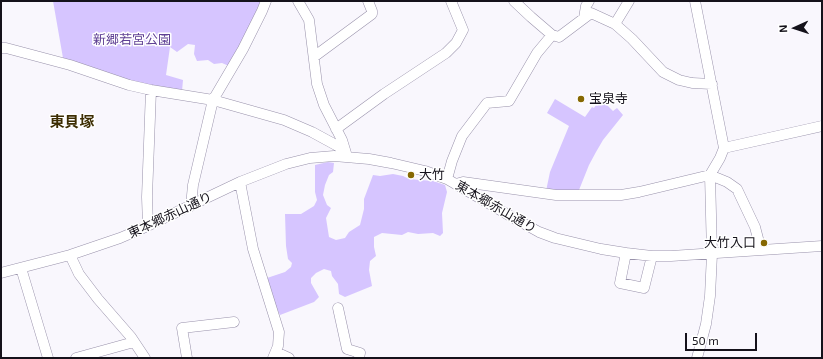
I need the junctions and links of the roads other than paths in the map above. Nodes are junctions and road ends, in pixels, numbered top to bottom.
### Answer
1 (266, 1) edge
2 (298, 1) edge
3 (368, 1) edge
4 (451, 1) edge
5 (514, 1) edge
6 (588, 1) edge
7 (629, 1) edge
8 (695, 1) edge
9 (584, 18) junction
10 (615, 24) junction
11 (552, 35) junction
12 (1, 48) edge
13 (315, 56) junction
14 (712, 84) junction
15 (151, 90) junction
16 (213, 100) junction
17 (822, 126) edge
18 (336, 129) junction
19 (724, 148) junction
20 (346, 153) junction
21 (710, 175) junction
22 (451, 181) junction
23 (240, 182) junction
24 (191, 206) junction
25 (148, 226) junction
26 (822, 246) edge
27 (761, 250) junction
28 (626, 253) junction
29 (712, 254) junction
30 (70, 255) junction
31 (652, 256) junction
32 (21, 268) junction
33 (1, 273) edge
34 (338, 308) dead end
35 (234, 322) dead end
36 (134, 342) junction
37 (274, 355) edge
38 (48, 358) edge
39 (76, 358) edge
40 (145, 358) edge
41 (187, 358) edge
42 (289, 358) edge
43 (358, 358) edge
44 (698, 358) edge

1 - 16 street
2 - 13 street
3 - 13 street
4 - 18 street
5 - 11 street
6 - 9 street
7 - 10 street
8 - 14 street
9 - 10 street
9 - 11 street
10 - 14 street
11 - 22 street
12 - 15 street
13 - 18 street
14 - 19 street
15 - 16 street
15 - 25 street
16 - 20 street
16 - 24 street
17 - 19 street
18 - 20 street
19 - 21 street
20 - 22 street, 東本郷赤山通り
20 - 23 street, 東本郷赤山通り
21 - 22 street
21 - 27 street
21 - 29 street
22 - 28 street, 東本郷赤山通り
23 - 24 street, 東本郷赤山通り
23 - 37 street
24 - 25 street, 東本郷赤山通り
25 - 30 street, 東本郷赤山通り
26 - 27 street, 東本郷赤山通り
27 - 29 street, 東本郷赤山通り
28 - 31 street, 東本郷赤山通り
28 - 31 street
29 - 31 street, 東本郷赤山通り
29 - 44 street
30 - 32 street, 東本郷赤山通り
30 - 36 street
32 - 33 street, 東本郷赤山通り
32 - 38 street
34 - 43 street
35 - 41 street
36 - 39 street
36 - 40 street
37 - 42 street

